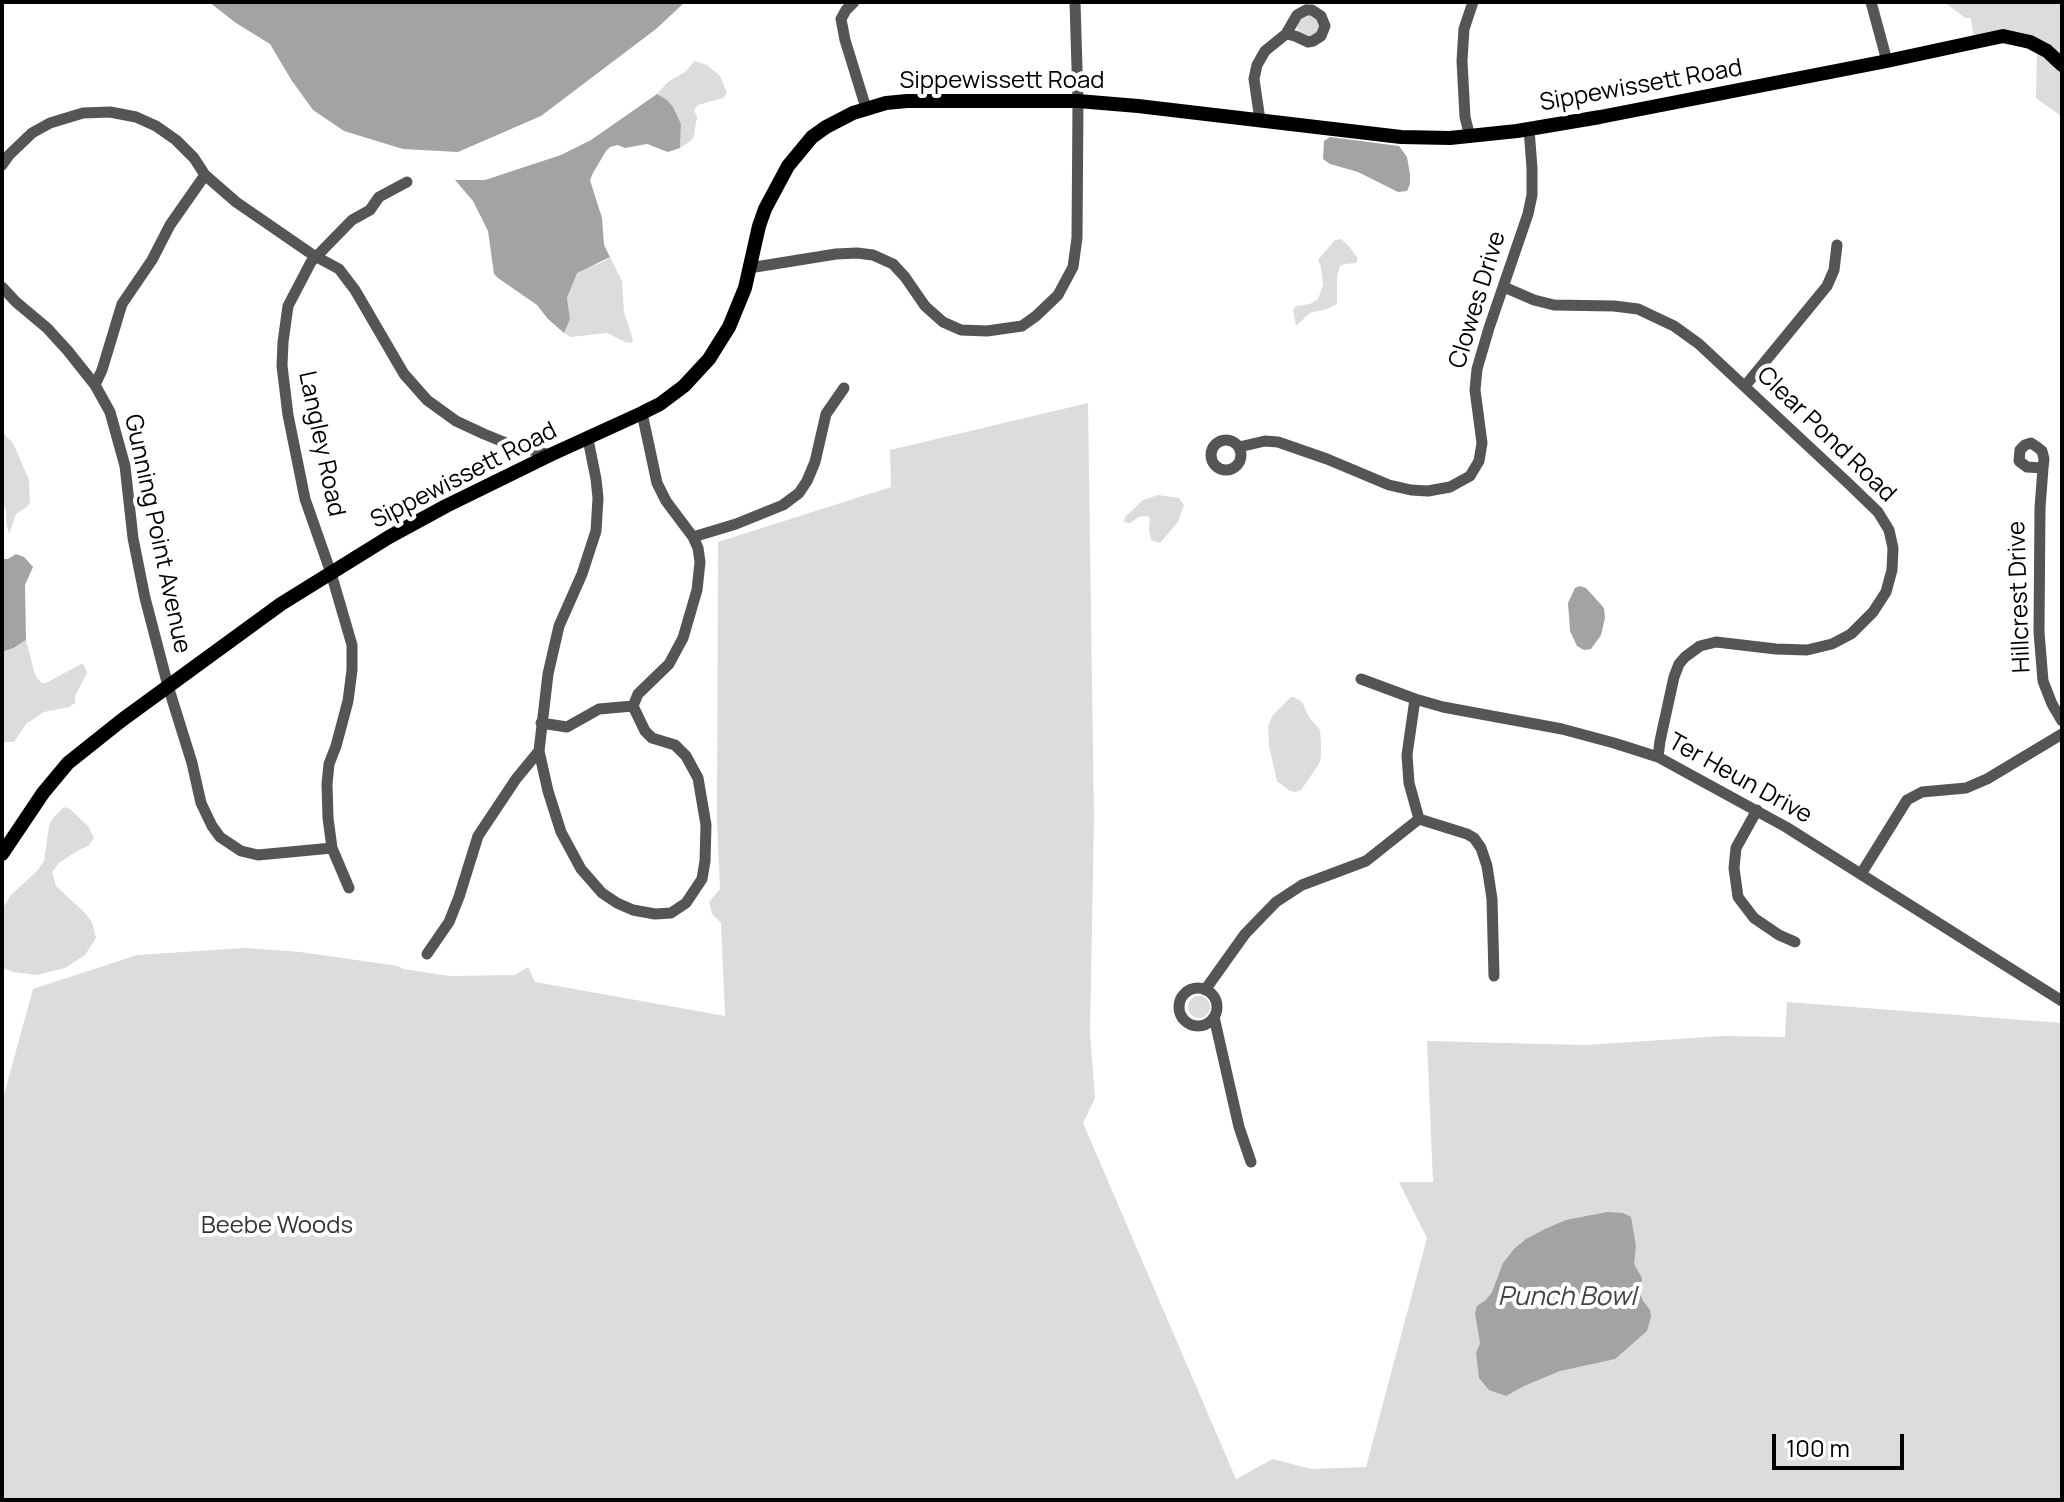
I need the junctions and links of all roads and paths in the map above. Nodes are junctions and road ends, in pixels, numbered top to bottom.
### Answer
1 (854, 2) edge
2 (1075, 2) edge
3 (1473, 2) edge
4 (1871, 2) edge
5 (1286, 34) dead end
6 (1887, 61) junction
7 (2062, 65) edge
8 (1078, 101) junction
9 (866, 108) junction
10 (1260, 120) junction
11 (1529, 129) junction
12 (1470, 137) junction
13 (2, 165) edge
14 (205, 175) junction
15 (407, 182) dead end
16 (1837, 245) dead end
17 (317, 257) junction
18 (749, 268) junction
19 (2, 287) edge
20 (1504, 287) junction
21 (95, 385) junction
22 (1745, 386) junction
23 (844, 388) dead end
24 (642, 413) junction
25 (588, 439) junction
26 (506, 443) junction
27 (1239, 447) dead end
28 (550, 455) junction
29 (528, 466) junction
30 (2043, 468) dead end
31 (693, 537) junction
32 (331, 573) junction
33 (1361, 679) dead end
34 (168, 686) junction
35 (1415, 699) junction
36 (633, 706) junction
37 (2062, 721) edge
38 (541, 723) junction
39 (2062, 734) edge
40 (539, 751) junction
41 (1658, 757) junction
42 (1757, 810) junction
43 (1419, 819) junction
44 (332, 848) junction
45 (2, 854) edge
46 (1861, 874) junction
47 (349, 888) dead end
48 (1795, 942) dead end
49 (427, 954) dead end
50 (1494, 976) dead end
51 (1205, 990) junction
52 (2062, 1001) edge
53 (1214, 1017) junction
54 (1251, 1162) dead end

1 - 9 street
2 - 8 street
3 - 12 street
4 - 6 street
5 - 10 street
6 - 7 main road, Sippewissett Road
6 - 11 main road, Sippewissett Road
8 - 9 main road, Sippewissett Road
8 - 10 main road, Sippewissett Road
8 - 18 street
9 - 18 main road, Sippewissett Road
10 - 12 main road, Sippewissett Road
11 - 12 main road, Sippewissett Road
11 - 20 street, Clowes Drive
13 - 14 street
14 - 17 street
14 - 21 street
15 - 17 street, Langley Road
16 - 22 street
17 - 26 street
17 - 32 street, Langley Road
18 - 24 main road, Sippewissett Road
19 - 21 street, Gunning Point Avenue
20 - 22 street, Clear Pond Road
20 - 27 street, Clowes Drive
21 - 34 street, Gunning Point Avenue
22 - 41 street, Clear Pond Road
23 - 31 street
24 - 25 main road, Sippewissett Road
24 - 31 street
25 - 28 main road, Sippewissett Road
25 - 38 street
26 - 28 street
26 - 29 street
28 - 29 main road, Sippewissett Road
29 - 32 main road, Sippewissett Road
30 - 37 street, Hillcrest Drive
31 - 36 street
32 - 34 main road, Sippewissett Road
32 - 44 street, Langley Road
33 - 35 street, Ter Heun Drive
34 - 44 street, Gunning Point Avenue
34 - 45 main road, Sippewissett Road
35 - 41 street, Ter Heun Drive
35 - 43 street
36 - 38 street
36 - 40 street
38 - 40 street
39 - 46 street
40 - 49 street
41 - 42 street, Ter Heun Drive
42 - 46 street, Ter Heun Drive
42 - 48 street
43 - 50 street
43 - 51 street
44 - 47 street, Langley Road
46 - 52 street, Ter Heun Drive
51 - 53 street
51 - 53 street
53 - 54 street

